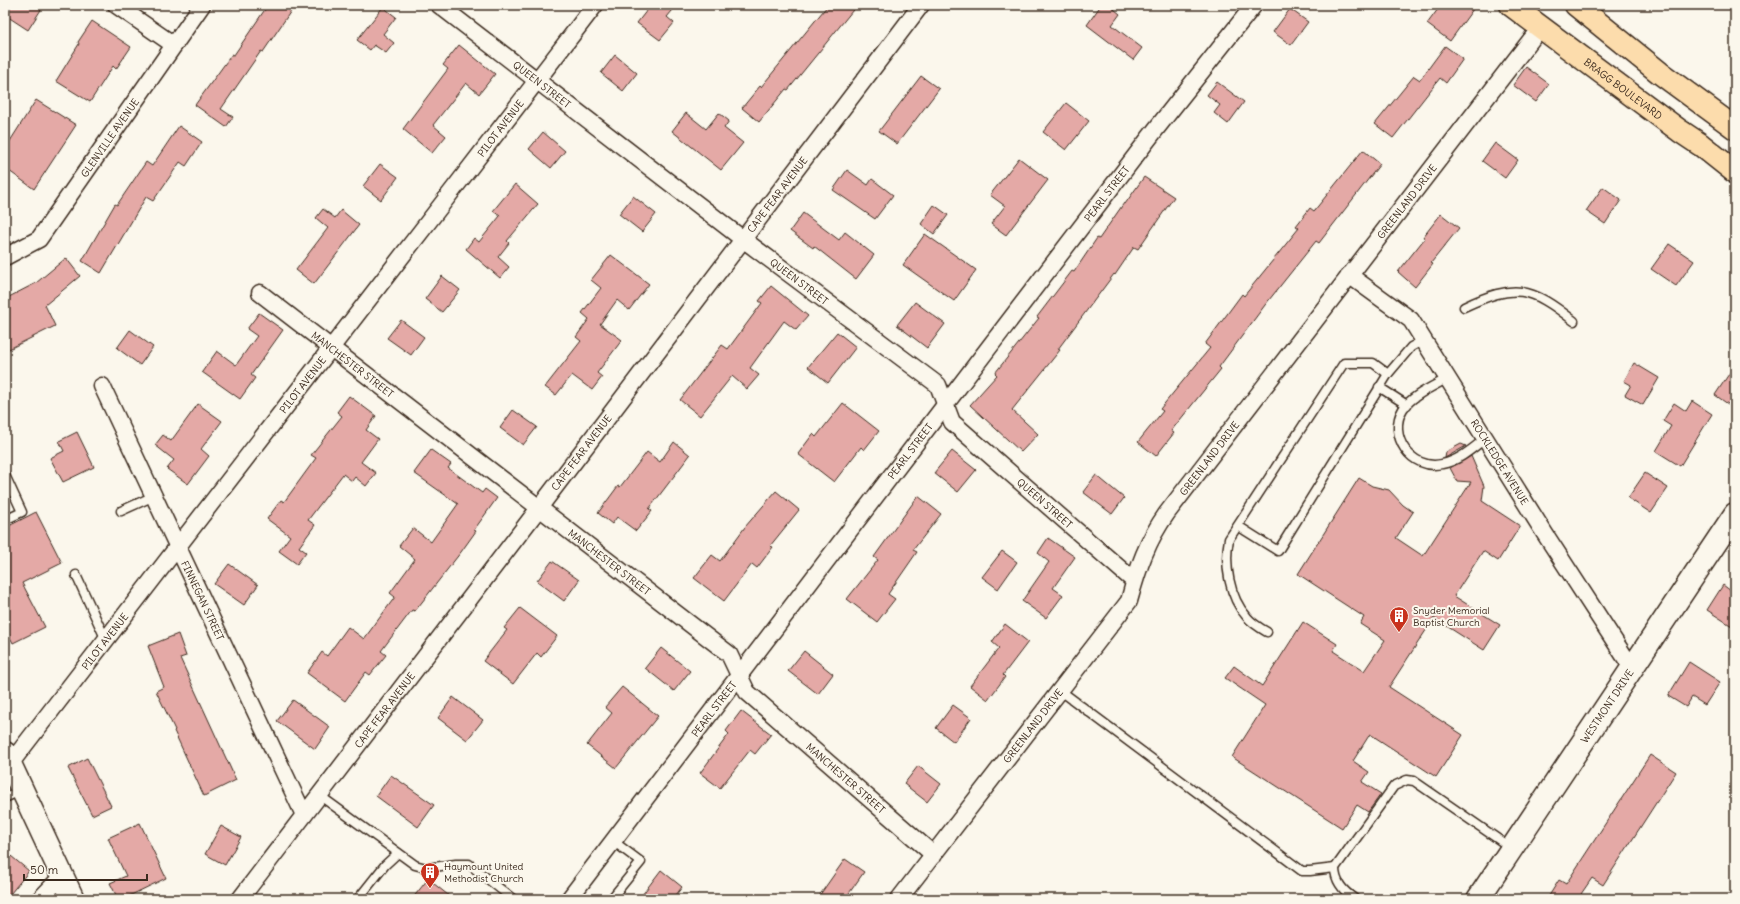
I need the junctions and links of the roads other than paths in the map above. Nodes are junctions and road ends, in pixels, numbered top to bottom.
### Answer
1 (116, 5) edge
2 (202, 5) edge
3 (439, 5) edge
4 (595, 5) edge
5 (921, 5) edge
6 (1254, 5) edge
7 (1511, 5) edge
8 (1576, 5) edge
9 (1540, 28) junction
10 (174, 45) junction
11 (537, 80) junction
12 (1735, 128) edge
13 (1701, 145) junction
14 (1735, 161) edge
15 (1735, 172) edge
16 (744, 240) junction
17 (5, 257) edge
18 (1349, 275) junction
19 (260, 293) dead end
20 (1464, 307) dead end
21 (1574, 321) dead end
22 (1424, 340) junction
23 (332, 348) junction
24 (1388, 374) junction
25 (1448, 378) junction
26 (102, 386) dead end
27 (1379, 387) junction
28 (945, 405) junction
29 (1406, 405) junction
30 (1486, 438) junction
31 (5, 475) edge
32 (154, 496) junction
33 (540, 508) junction
34 (121, 511) dead end
35 (1735, 514) edge
36 (5, 520) edge
37 (1238, 526) junction
38 (178, 547) junction
39 (76, 575) dead end
40 (1134, 581) junction
41 (1267, 632) dead end
42 (106, 640) junction
43 (1632, 668) junction
44 (738, 675) junction
45 (1061, 691) junction
46 (8, 758) edge
47 (14, 794) edge
48 (320, 795) junction
49 (304, 815) junction
50 (613, 841) junction
51 (1512, 848) junction
52 (398, 853) junction
53 (934, 854) junction
54 (1335, 868) junction
55 (62, 876) junction
56 (40, 899) edge
57 (73, 899) edge
58 (240, 899) edge
59 (358, 899) edge
60 (514, 899) edge
61 (569, 899) edge
62 (611, 899) edge
63 (899, 899) edge
64 (1354, 899) edge
65 (1478, 899) edge

1 - 10 street
2 - 10 street, GLENVILLE AVENUE
3 - 11 street, QUEEN STREET
4 - 11 street, PILOT AVENUE
5 - 16 street, CAPE FEAR AVENUE
6 - 28 street, PEARL STREET
7 - 9 main road, BRAGG BOULEVARD
8 - 12 main road
9 - 13 main road, BRAGG BOULEVARD
9 - 18 street, GREENLAND DRIVE
10 - 17 street, GLENVILLE AVENUE
11 - 16 street, QUEEN STREET
11 - 23 street, PILOT AVENUE
13 - 14 main road
13 - 15 main road, BRAGG BOULEVARD
16 - 28 street, QUEEN STREET
16 - 33 street, CAPE FEAR AVENUE
18 - 22 street, ROCKLEDGE AVENUE
18 - 40 street, GREENLAND DRIVE
19 - 23 street, MANCHESTER STREET
20 - 21 lane
22 - 24 lane
22 - 25 street, ROCKLEDGE AVENUE
23 - 33 street, MANCHESTER STREET
23 - 38 street, PILOT AVENUE
24 - 27 lane
24 - 37 lane
25 - 29 lane
25 - 30 street, ROCKLEDGE AVENUE
26 - 32 street, FINNEGAN STREET
27 - 29 lane
27 - 37 lane
28 - 40 street, QUEEN STREET
28 - 44 street, PEARL STREET
29 - 30 lane
30 - 43 street, ROCKLEDGE AVENUE
31 - 36 lane
32 - 34 lane
32 - 38 street, FINNEGAN STREET
33 - 44 street, MANCHESTER STREET
33 - 48 street, CAPE FEAR AVENUE
35 - 43 street, WESTMONT DRIVE
37 - 41 lane
38 - 42 street, PILOT AVENUE
38 - 49 street, FINNEGAN STREET
39 - 42 lane
40 - 45 street, GREENLAND DRIVE
42 - 46 street, PILOT AVENUE
43 - 51 street, WESTMONT DRIVE
44 - 50 street, PEARL STREET
44 - 53 street, MANCHESTER STREET
45 - 53 street, GREENLAND DRIVE
45 - 54 lane
46 - 47 street
47 - 55 street
48 - 49 street, CAPE FEAR AVENUE
48 - 52 lane
49 - 58 street, CAPE FEAR AVENUE
50 - 61 street, PEARL STREET
50 - 62 lane
51 - 54 lane
51 - 65 street, WESTMONT DRIVE
52 - 59 lane
52 - 60 lane
53 - 63 street, GREENLAND DRIVE
54 - 64 lane
55 - 56 street
55 - 57 street

